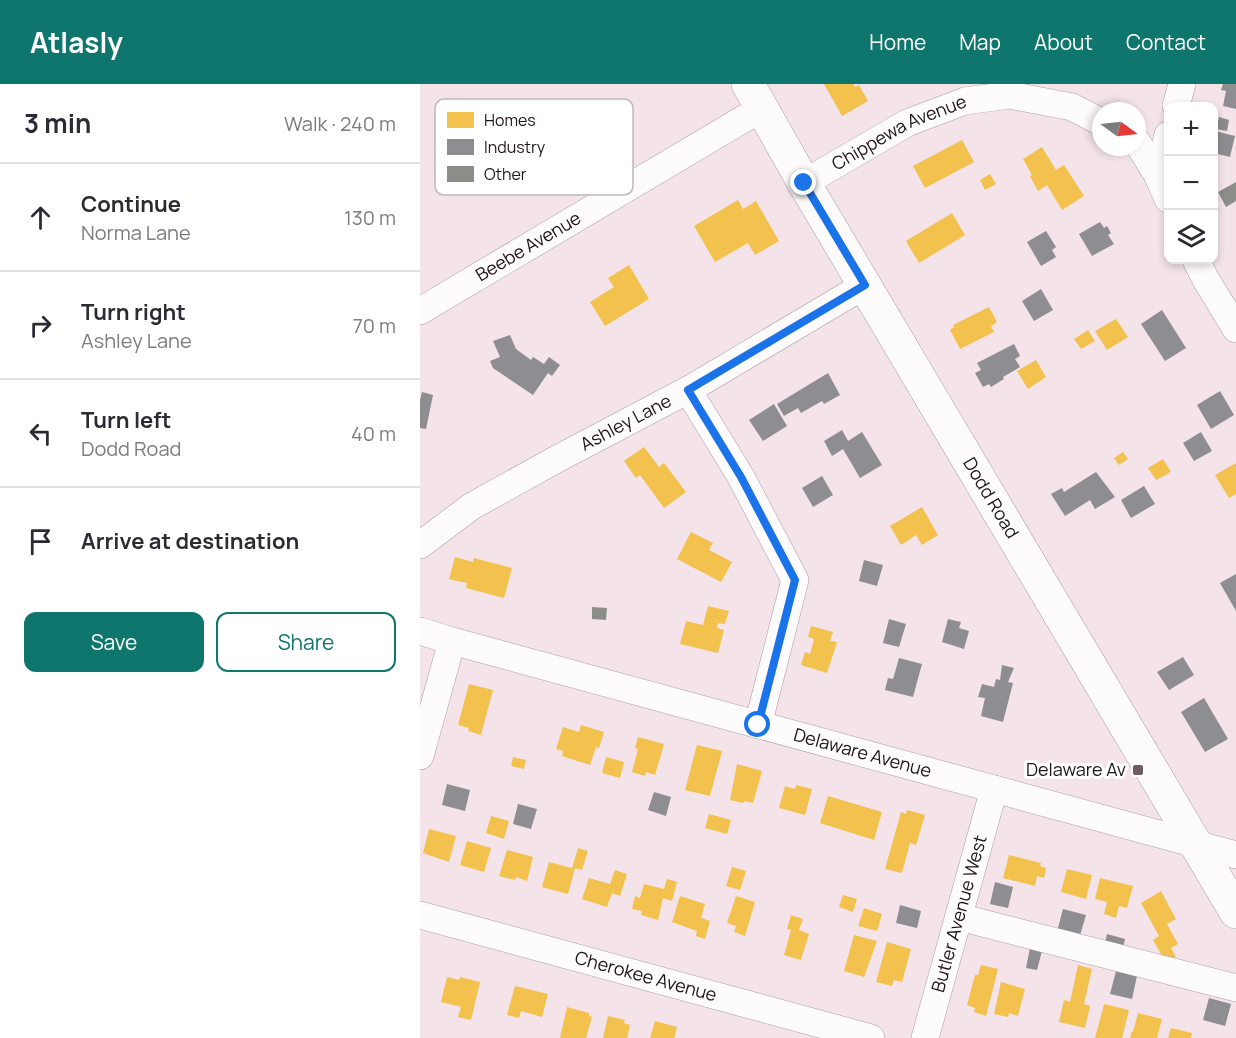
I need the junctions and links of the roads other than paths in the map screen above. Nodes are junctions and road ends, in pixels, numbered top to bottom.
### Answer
1 (1182, 84) edge
2 (755, 96) edge
3 (1177, 102) edge
4 (1092, 117) edge
5 (1145, 156) edge
6 (1166, 156) edge
7 (633, 175) edge
8 (804, 183) junction
9 (1163, 187) edge
10 (601, 195) edge
11 (1198, 264) edge
12 (865, 285) junction
13 (420, 312) edge
14 (1236, 329) edge
15 (688, 390) junction
16 (420, 545) edge
17 (420, 631) edge
18 (452, 641) junction
19 (758, 725) junction
20 (420, 756) edge
21 (994, 789) junction
22 (1195, 844) junction
23 (1236, 855) edge
24 (1236, 912) edge
25 (420, 915) edge
26 (959, 917) junction
27 (1236, 988) edge
28 (871, 1038) edge
29 (925, 1038) edge

1 - 3 street
2 - 7 street, Beebe Avenue
2 - 8 main road, Dodd Road
4 - 8 street, Chippewa Avenue
5 - 9 street
6 - 9 street
8 - 12 main road, Dodd Road
10 - 13 street, Beebe Avenue
11 - 14 street
12 - 15 street, Ashley Lane
12 - 22 main road, Dodd Road
15 - 16 street, Ashley Lane
15 - 19 street
17 - 18 street, Delaware Avenue
18 - 19 street, Delaware Avenue
18 - 20 street
19 - 21 street, Delaware Avenue
21 - 22 street, Delaware Avenue
21 - 26 street, Butler Avenue West
22 - 23 street, Delaware Avenue
22 - 24 main road, Dodd Road
25 - 28 street, Cherokee Avenue
26 - 27 street
26 - 29 street, Butler Avenue West

